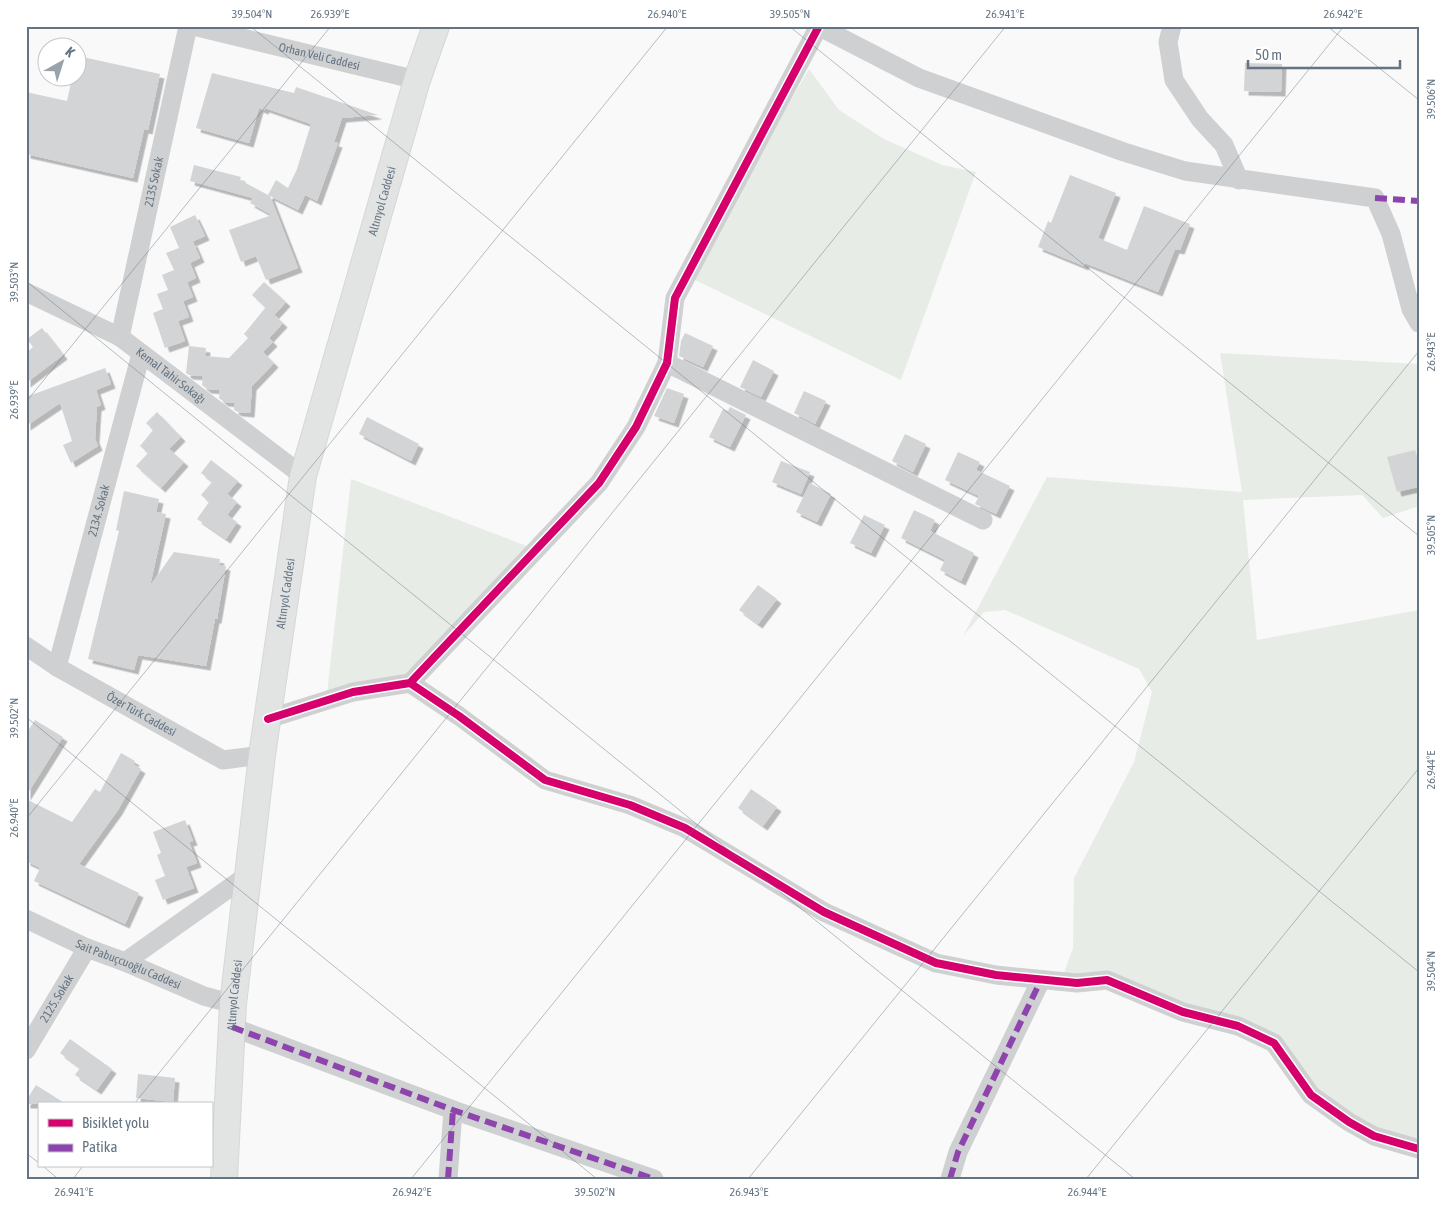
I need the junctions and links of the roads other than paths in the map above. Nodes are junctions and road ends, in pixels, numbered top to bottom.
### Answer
1 (188, 26) edge
2 (193, 26) edge
3 (436, 26) edge
4 (1172, 26) edge
5 (820, 27) edge
6 (417, 80) junction
7 (1239, 180) junction
8 (26, 292) edge
9 (1419, 323) edge
10 (120, 337) junction
11 (141, 354) junction
12 (668, 364) junction
13 (304, 476) junction
14 (983, 520) dead end
15 (26, 646) edge
16 (57, 667) junction
17 (410, 683) junction
18 (268, 719) junction
19 (262, 755) junction
20 (249, 874) junction
21 (26, 919) edge
22 (87, 948) junction
23 (125, 962) junction
24 (1041, 980) junction
25 (232, 1016) junction
26 (26, 1050) edge
27 (452, 1110) junction
28 (1419, 1149) edge
29 (224, 1179) edge
30 (448, 1179) edge
31 (654, 1179) edge
32 (950, 1179) edge

1 - 10 street, 2135 Sokak
2 - 6 street, Orhan Veli Caddesi
3 - 6 main road, Altınyol Caddesi
4 - 7 street
5 - 7 street
5 - 12 street
6 - 13 main road, Altınyol Caddesi
7 - 9 street
8 - 10 street, Kemal Tahir Sokağı
10 - 11 street, Kemal Tahir Sokağı
11 - 13 street, Kemal Tahir Sokağı
11 - 16 street, 2134. Sokak
12 - 14 street
12 - 17 street
13 - 18 main road, Altınyol Caddesi
15 - 16 street, Özer Türk Caddesi
16 - 19 street, Özer Türk Caddesi
17 - 18 street
17 - 24 street
18 - 19 main road, Altınyol Caddesi
19 - 20 main road, Altınyol Caddesi
20 - 23 street
20 - 25 main road, Altınyol Caddesi
21 - 22 street, Sait Pabuçcuoğlu Caddesi
22 - 23 street, Sait Pabuçcuoğlu Caddesi
22 - 26 street, 2125. Sokak
23 - 25 street, Sait Pabuçcuoğlu Caddesi
24 - 28 street
24 - 32 street
25 - 27 street, Sait Pabuçcuoğlu Caddesi
25 - 29 main road, Altınyol Caddesi
27 - 30 street
27 - 31 street, Sait Pabuçcuoğlu Caddesi

